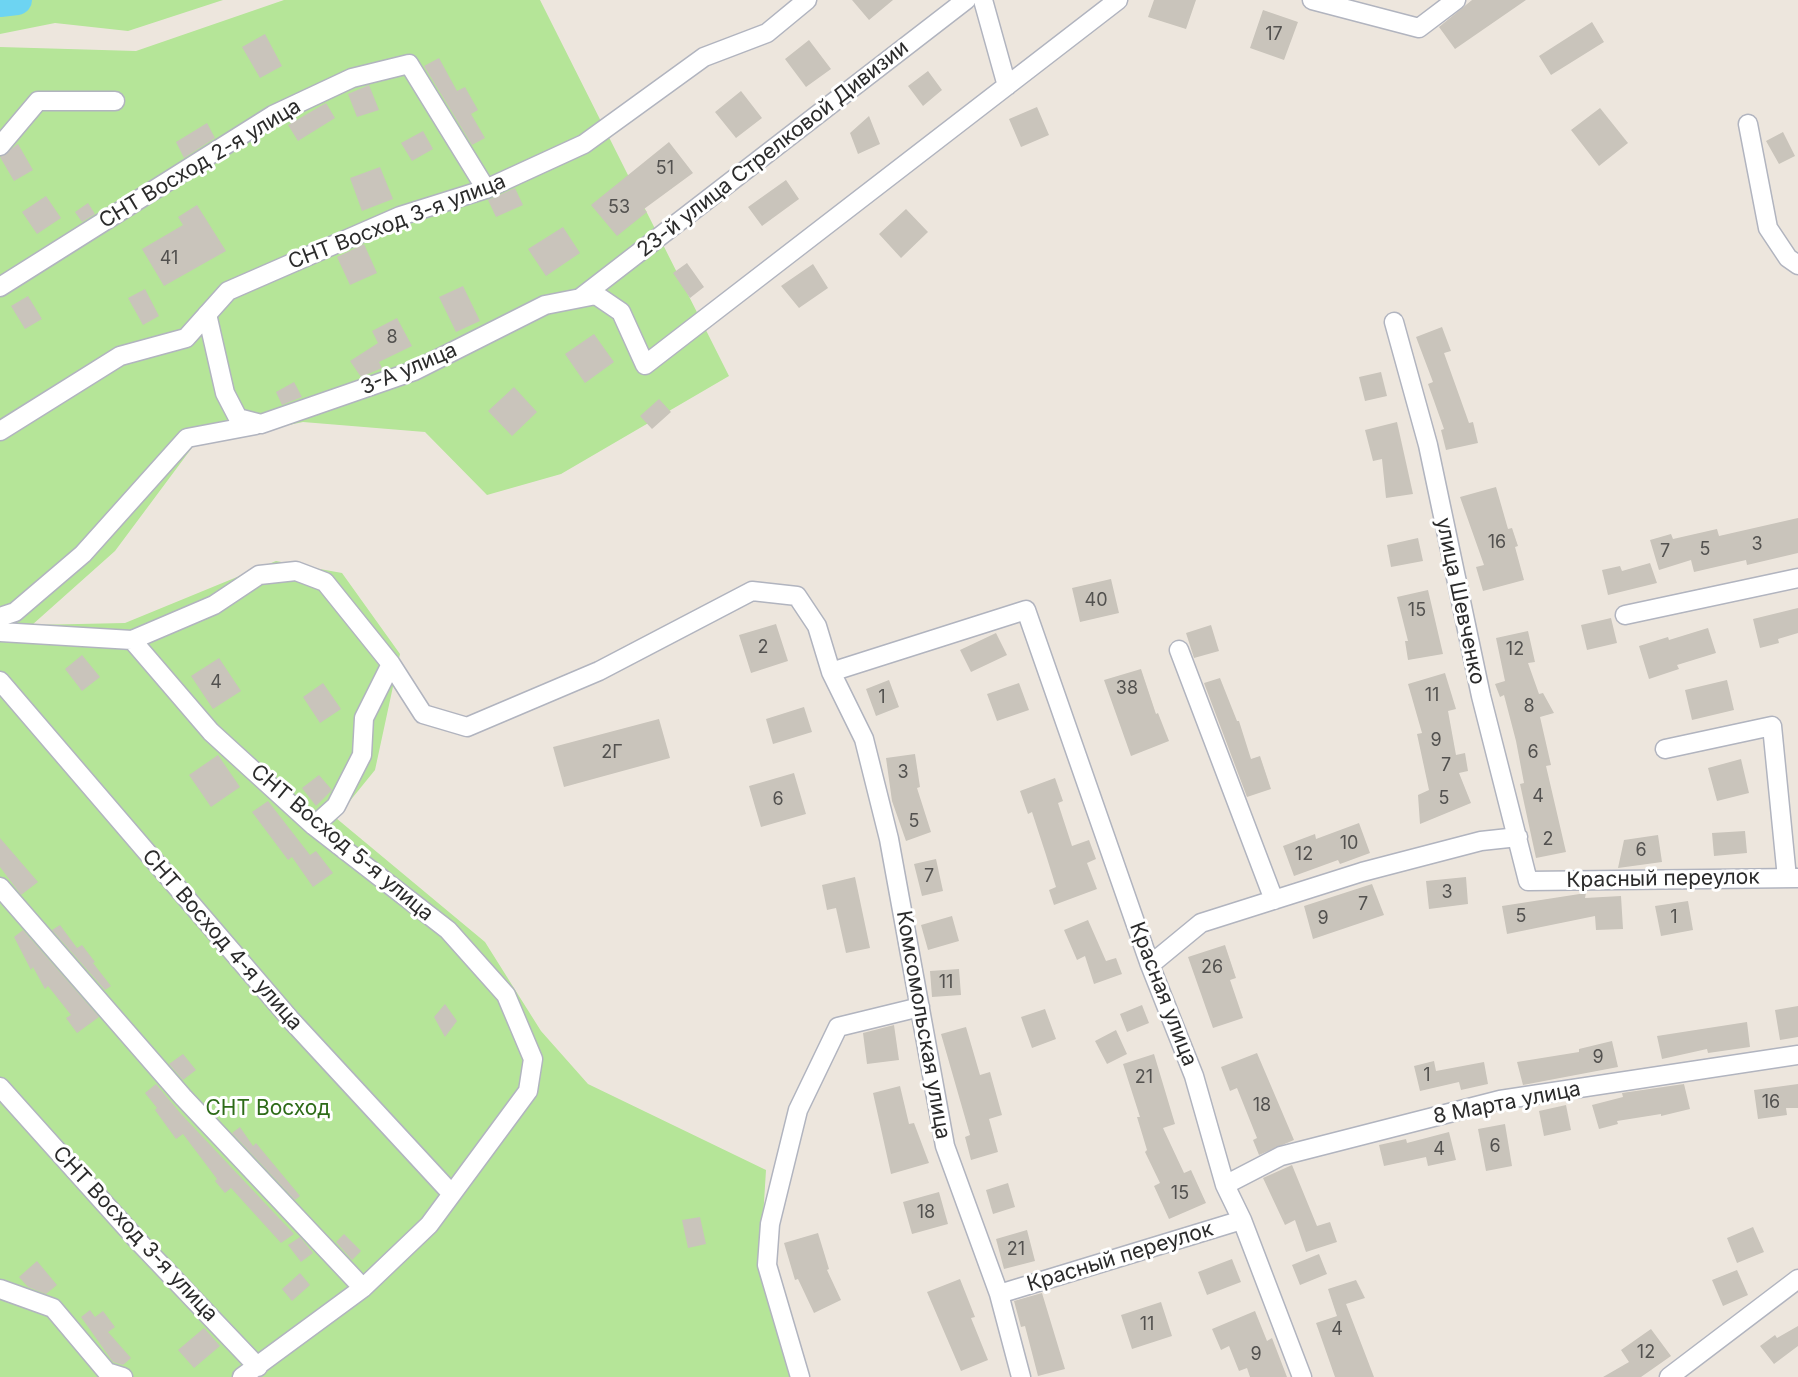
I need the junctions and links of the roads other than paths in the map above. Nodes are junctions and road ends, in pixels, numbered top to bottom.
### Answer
1 (807, 0) edge
2 (966, 0) edge
3 (983, 0) edge
4 (1118, 0) edge
5 (1312, 0) edge
6 (1456, 0) edge
7 (1007, 86) junction
8 (115, 101) dead end
9 (1748, 124) dead end
10 (0, 146) edge
11 (486, 189) junction
12 (1798, 265) edge
13 (0, 287) edge
14 (579, 298) junction
15 (207, 314) junction
16 (1394, 322) dead end
17 (261, 424) junction
18 (0, 431) edge
19 (1798, 578) edge
20 (1625, 615) dead end
21 (0, 617) edge
22 (0, 632) edge
23 (132, 640) junction
24 (1179, 650) dead end
25 (391, 664) junction
26 (831, 672) junction
27 (0, 681) edge
28 (1665, 749) dead end
29 (314, 826) junction
30 (1518, 837) junction
31 (1793, 878) edge
32 (1528, 881) joint
33 (0, 887) edge
34 (1274, 900) junction
35 (1150, 965) junction
36 (920, 1007) junction
37 (1798, 1055) edge
38 (0, 1087) edge
39 (1225, 1185) junction
40 (451, 1193) junction
41 (1242, 1220) junction
42 (1798, 1279) edge
43 (363, 1288) junction
44 (0, 1289) edge
45 (999, 1294) junction
46 (250, 1372) edge
47 (1677, 1375) edge
48 (123, 1377) edge
49 (800, 1377) edge
50 (1021, 1377) edge
51 (1302, 1377) edge

1 - 11 street, СНТ Восход 3-я улица
2 - 14 street, 23-й улица Стрелковой Дивизии
3 - 7 street
4 - 7 street
5 - 6 street
7 - 14 street, 3-А улица
8 - 10 street
9 - 12 street
11 - 13 street, СНТ Восход 2-я улица
11 - 15 street, СНТ Восход 3-я улица
14 - 17 street, 3-А улица
15 - 17 street
15 - 18 street, СНТ Восход 3-я улица
16 - 30 street, улица Шевченко
17 - 21 street, 3-А улица
19 - 20 street
22 - 23 street
23 - 25 street, Комсомольская улица
23 - 29 street, СНТ Восход 5-я улица
24 - 34 street
25 - 26 street, Комсомольская улица
25 - 29 street
26 - 35 street, Красная улица
26 - 36 street, Комсомольская улица
27 - 40 street, СНТ Восход 4-я улица
28 - 31 street
29 - 40 street, СНТ Восход 5-я улица
30 - 32 street, улица Шевченко
30 - 34 street
31 - 32 street, Красный переулок
33 - 43 street
34 - 35 street
35 - 39 street, Красная улица
36 - 45 street, Комсомольская улица
36 - 49 street
37 - 39 street, 8 Марта улица
38 - 46 street, СНТ Восход 3-я улица
39 - 41 street, Красная улица
40 - 43 street
41 - 45 street, Красный переулок
41 - 51 street, Красная улица
42 - 47 street
43 - 46 street
44 - 48 street
45 - 50 street, Комсомольская улица

